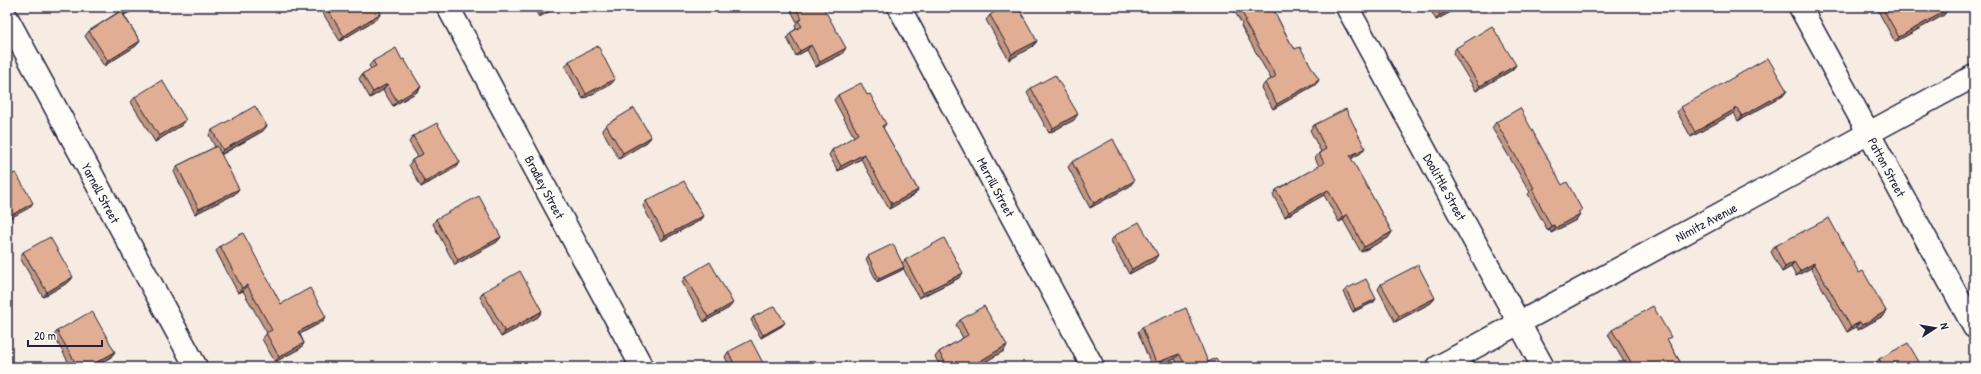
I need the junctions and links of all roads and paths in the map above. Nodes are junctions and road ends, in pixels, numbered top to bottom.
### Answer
1 (448, 7) edge
2 (899, 7) edge
3 (1347, 7) edge
4 (1800, 7) edge
5 (7, 18) edge
6 (1974, 76) edge
7 (1869, 134) junction
8 (1519, 323) junction
9 (1974, 327) edge
10 (196, 367) edge
11 (642, 367) edge
12 (1093, 367) edge
13 (1438, 367) edge
14 (1543, 367) edge

1 - 11 street, Bradley Street
2 - 12 street, Merrill Street
3 - 8 street, Doolittle Street
4 - 7 street, Patton Street
5 - 10 street, Yarnell Street
6 - 7 street, Nimitz Avenue
7 - 8 street, Nimitz Avenue
7 - 9 street, Patton Street
8 - 13 street, Nimitz Avenue
8 - 14 street, Doolittle Street

